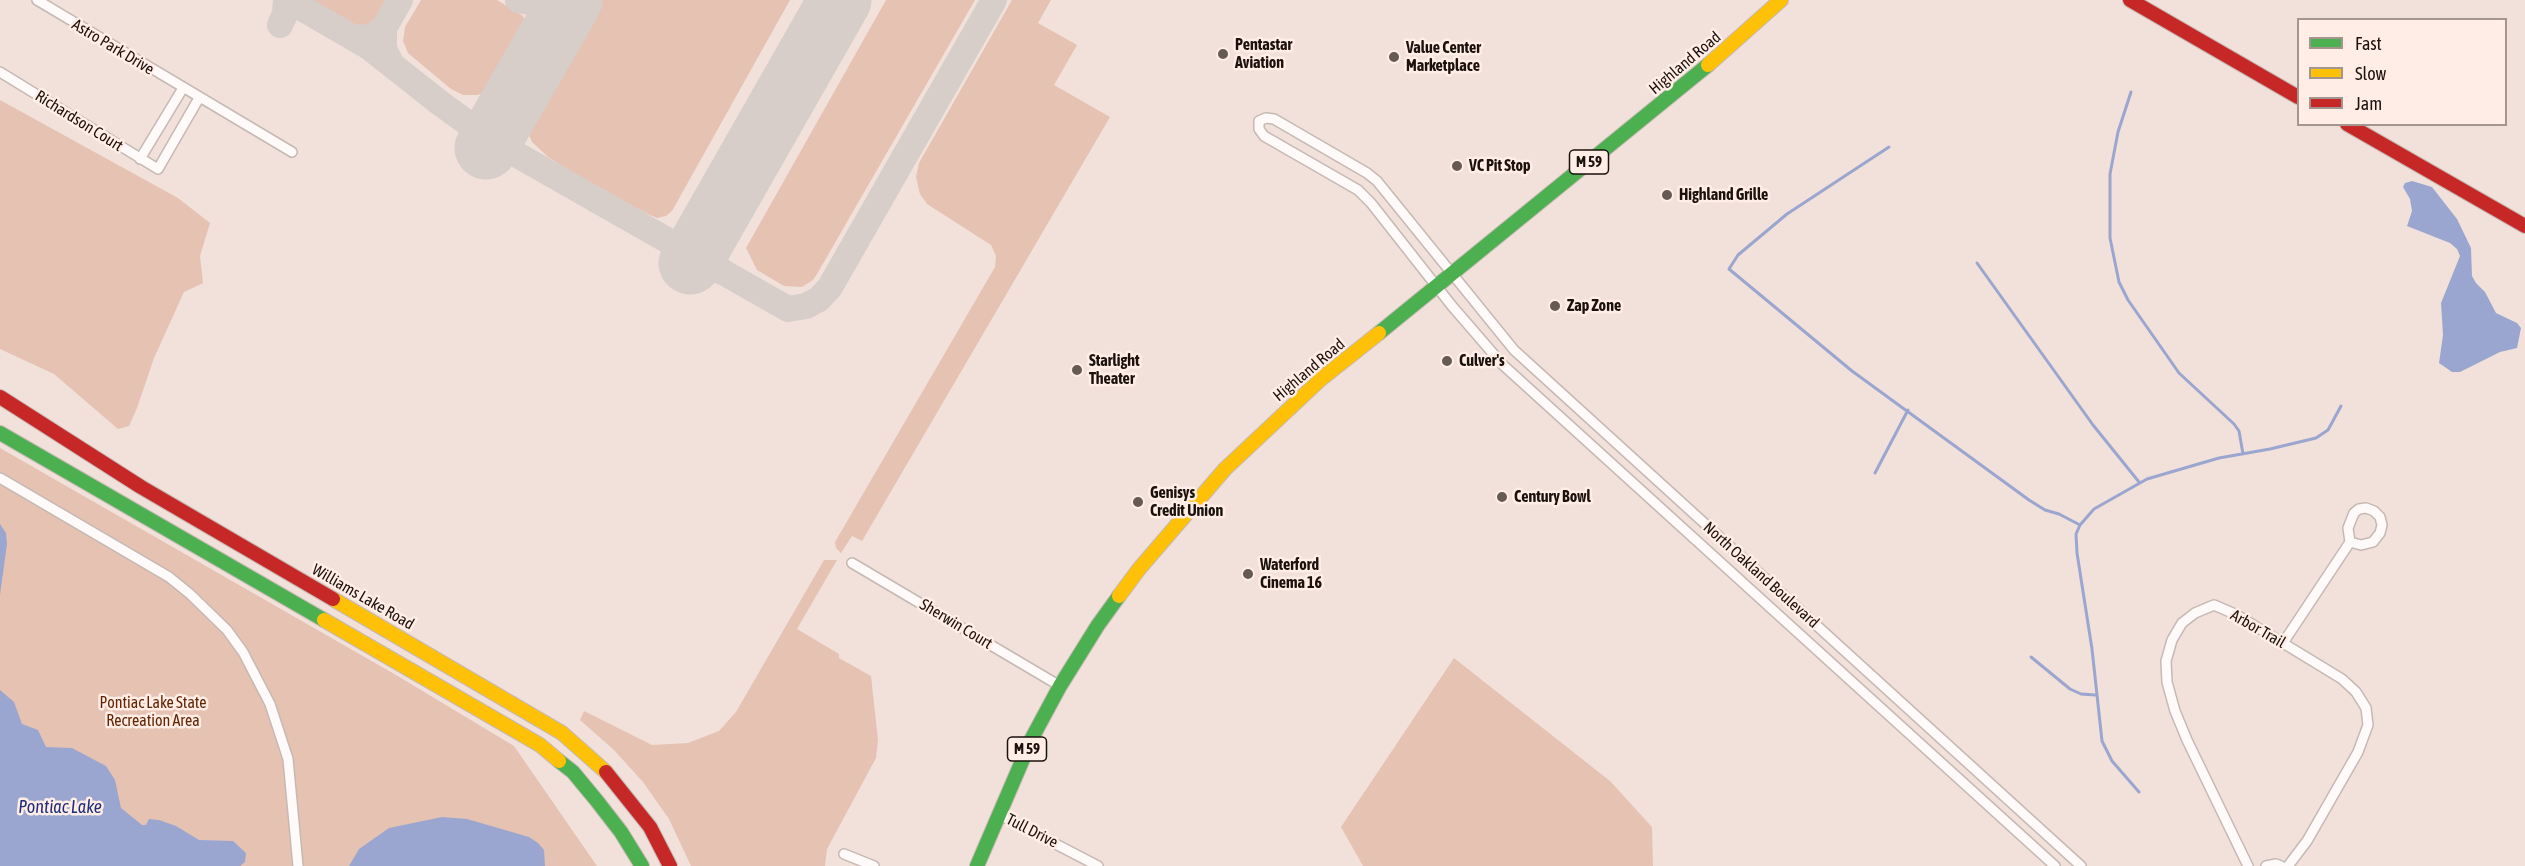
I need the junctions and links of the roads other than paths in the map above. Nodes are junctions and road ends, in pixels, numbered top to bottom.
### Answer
1 (1781, 0) edge
2 (2130, 0) edge
3 (40, 3) edge
4 (0, 72) edge
5 (183, 88) junction
6 (2297, 96) edge
7 (199, 98) junction
8 (164, 120) junction
9 (2350, 126) edge
10 (181, 129) junction
11 (292, 152) dead end
12 (140, 159) junction
13 (2525, 226) edge
14 (1453, 273) junction
15 (1437, 287) junction
16 (0, 397) edge
17 (0, 433) edge
18 (0, 478) edge
19 (2350, 542) junction
20 (852, 563) dead end
21 (2283, 643) junction
22 (1060, 686) junction
23 (998, 814) junction
24 (844, 854) dead end
25 (298, 866) edge
26 (642, 866) edge
27 (670, 866) edge
28 (874, 866) edge
29 (977, 866) edge
30 (1098, 866) edge
31 (2055, 866) edge
32 (2081, 866) edge
33 (2248, 866) edge
34 (2266, 866) edge
35 (2281, 866) edge
36 (2288, 866) edge

1 - 14 main road, Highland Road / M 59
2 - 6 main road
3 - 5 street, Astro Park Drive
4 - 12 street, Richardson Court
5 - 7 street, Astro Park Drive
5 - 8 street
7 - 10 street
7 - 11 street, Astro Park Drive
8 - 10 street
8 - 12 street
9 - 13 main road
10 - 12 street, Richardson Court
14 - 15 main road, Highland Road / M 59
14 - 15 street, North Oakland Boulevard
14 - 32 street, North Oakland Boulevard
15 - 22 main road, Highland Road / M 59
15 - 31 street, North Oakland Boulevard
16 - 27 main road, Williams Lake Road
17 - 26 main road
18 - 25 street
19 - 19 street
19 - 21 street
20 - 22 street, Sherwin Court
21 - 33 street, Arbor Trail
21 - 36 street, Arbor Trail
22 - 23 main road, Highland Road / M 59
23 - 29 main road, Highland Road / M 59
23 - 30 street, Tull Drive
24 - 28 street
34 - 35 street

